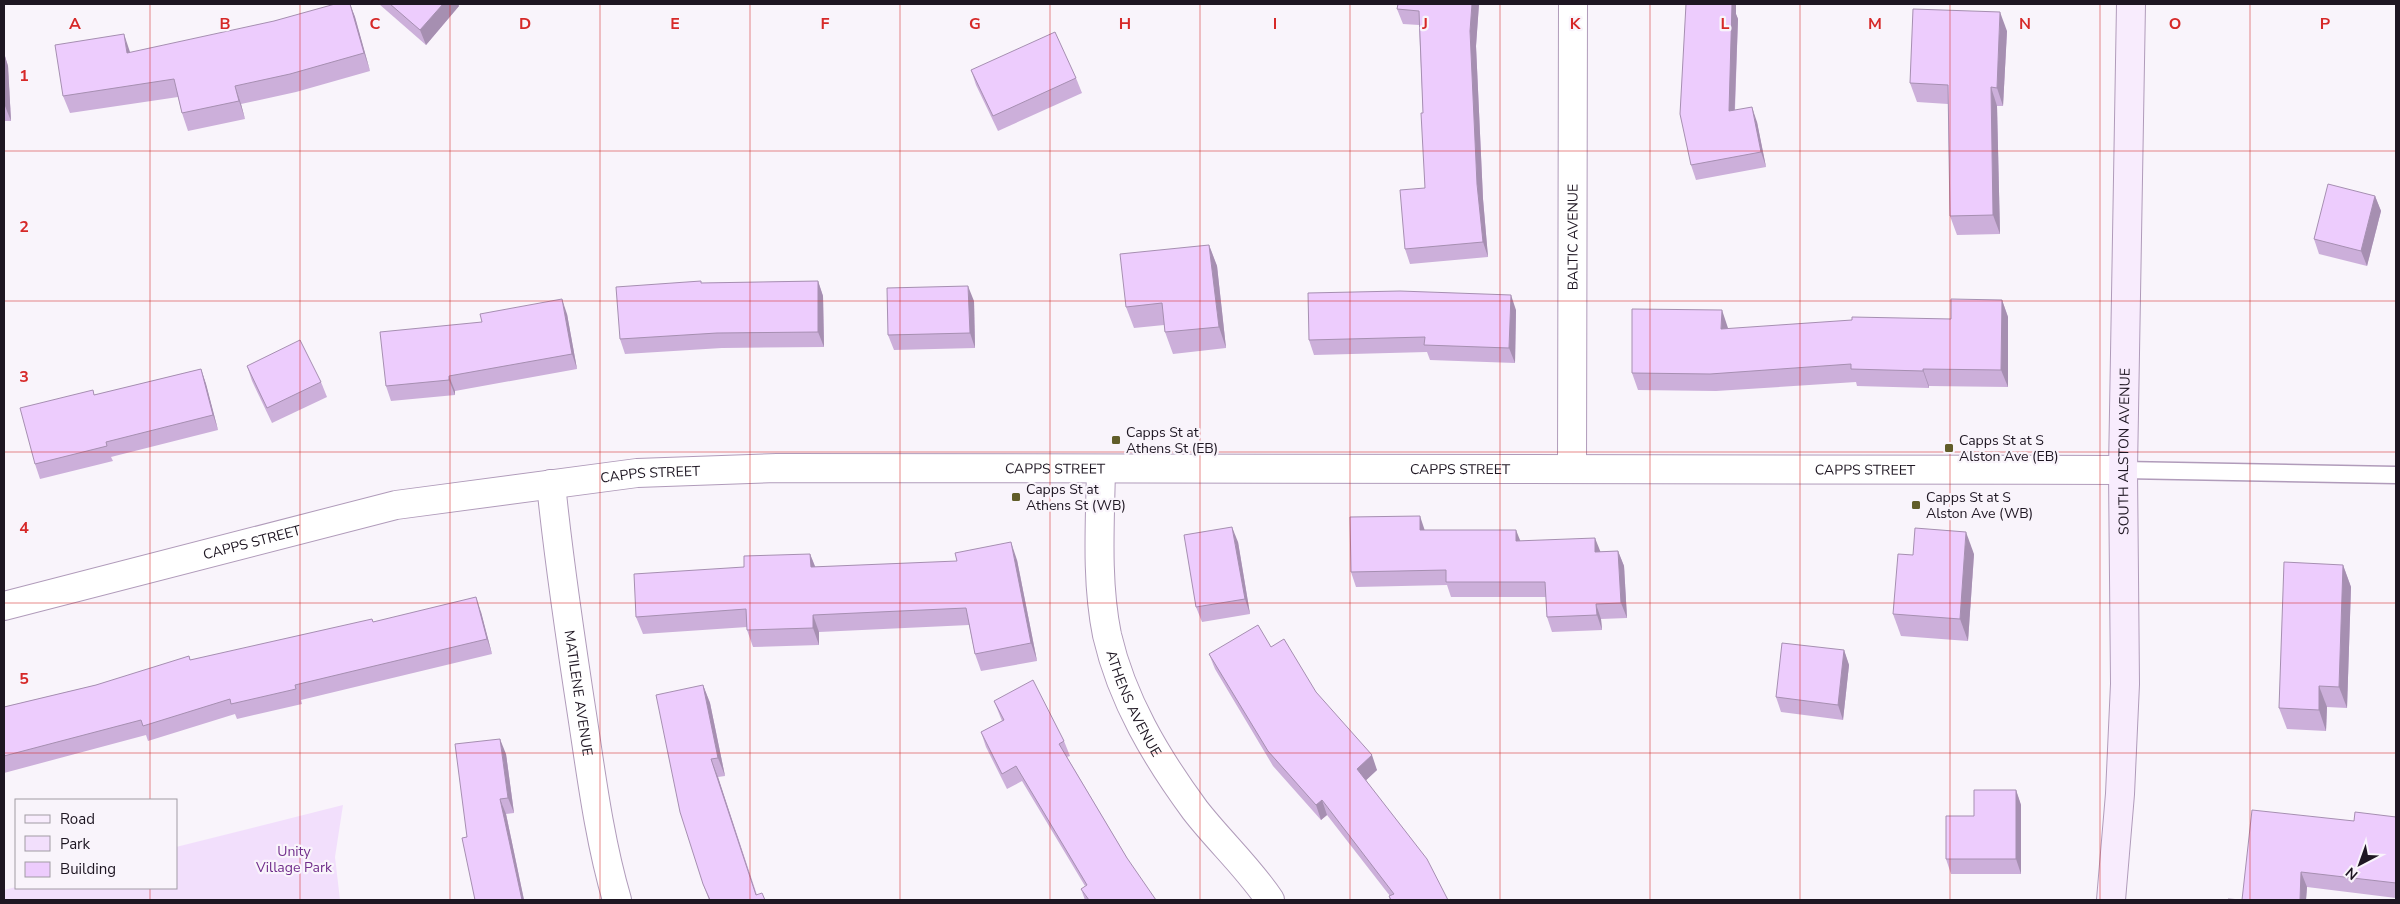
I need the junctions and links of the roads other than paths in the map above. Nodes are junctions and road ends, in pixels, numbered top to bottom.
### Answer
1 (1574, 4) edge
2 (2131, 4) edge
3 (1100, 468) junction
4 (1572, 469) junction
5 (2123, 470) junction
6 (2396, 475) edge
7 (551, 484) junction
8 (4, 606) edge
9 (617, 900) edge
10 (1270, 900) edge
11 (2111, 900) edge

1 - 4 street, BALTIC AVENUE
2 - 5 street, SOUTH ALSTON AVENUE
3 - 4 street, CAPPS STREET
3 - 7 street, CAPPS STREET
3 - 10 street, ATHENS AVENUE
4 - 5 street, CAPPS STREET
5 - 6 lane
5 - 11 street, SOUTH ALSTON AVENUE
7 - 8 street, CAPPS STREET
7 - 9 street, MATILENE AVENUE

